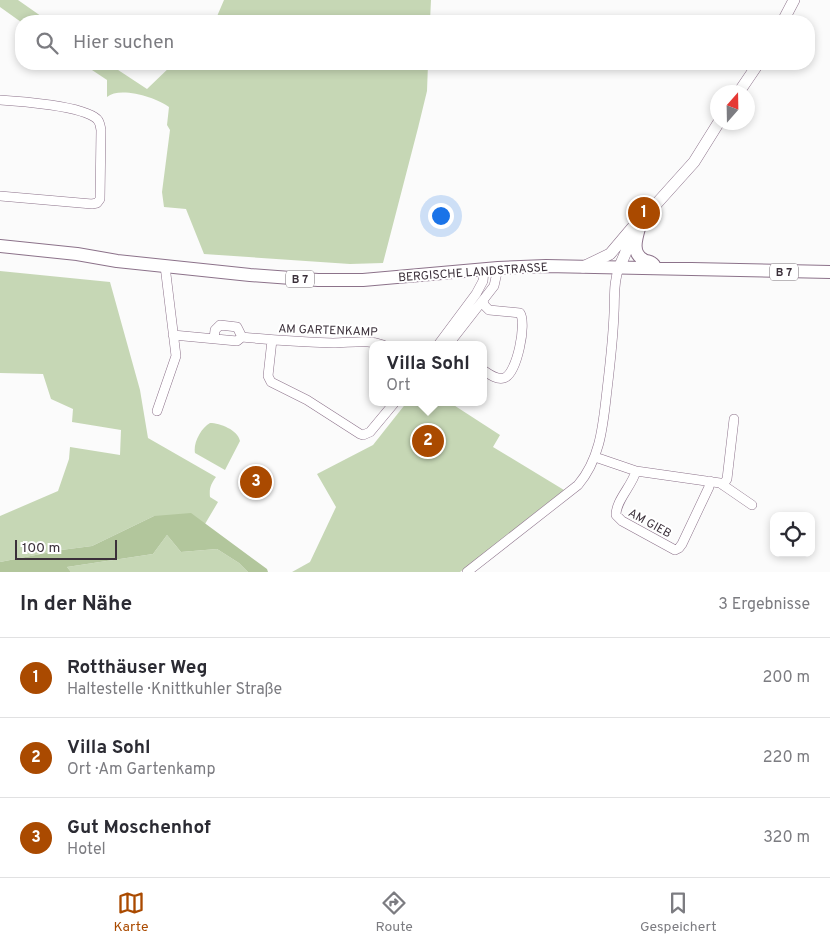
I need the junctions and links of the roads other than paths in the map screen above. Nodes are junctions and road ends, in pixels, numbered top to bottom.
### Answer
1 (794, 0) edge
2 (786, 15) edge
3 (754, 70) edge
4 (744, 85) edge
5 (0, 100) edge
6 (714, 130) edge
7 (0, 196) edge
8 (641, 222) junction
9 (0, 246) edge
10 (0, 253) edge
11 (117, 261) junction
12 (165, 266) junction
13 (583, 267) junction
14 (656, 267) junction
15 (498, 268) junction
16 (619, 268) junction
17 (484, 270) junction
18 (830, 272) edge
19 (484, 300) junction
20 (173, 335) junction
21 (242, 337) junction
22 (214, 339) junction
23 (272, 340) junction
24 (445, 341) edge
25 (446, 341) edge
26 (369, 342) edge
27 (487, 372) edge
28 (392, 406) edge
29 (157, 411) dead end
30 (734, 419) dead end
31 (595, 457) junction
32 (636, 471) junction
33 (710, 481) junction
34 (723, 485) junction
35 (752, 505) dead end
36 (466, 572) edge

1 - 2 street
3 - 4 street
5 - 7 street
6 - 8 street
8 - 13 street
8 - 14 main road
8 - 16 street
9 - 11 main road, BERGISCHE LANDSTRASSE / B 7
10 - 11 main road, BERGISCHE LANDSTRASSE / B 7
11 - 12 main road, BERGISCHE LANDSTRASSE / B 7
12 - 17 main road, BERGISCHE LANDSTRASSE / B 7
12 - 20 street
13 - 15 main road, BERGISCHE LANDSTRASSE / B 7
13 - 16 main road, BERGISCHE LANDSTRASSE / B 7
14 - 16 main road, BERGISCHE LANDSTRASSE / B 7
14 - 18 main road, BERGISCHE LANDSTRASSE / B 7
15 - 17 main road, BERGISCHE LANDSTRASSE / B 7
15 - 19 street
16 - 31 street
17 - 24 street
19 - 25 street
19 - 27 street
20 - 22 street, AM GARTENKAMP
20 - 29 street
21 - 22 street, AM GARTENKAMP
21 - 22 street, AM GARTENKAMP
21 - 23 street, AM GARTENKAMP
23 - 26 street, AM GARTENKAMP
23 - 28 street, AM GARTENKAMP
30 - 34 street
31 - 32 street
31 - 36 street
32 - 33 street
32 - 33 street, AM GIEB
33 - 34 street
34 - 35 street

